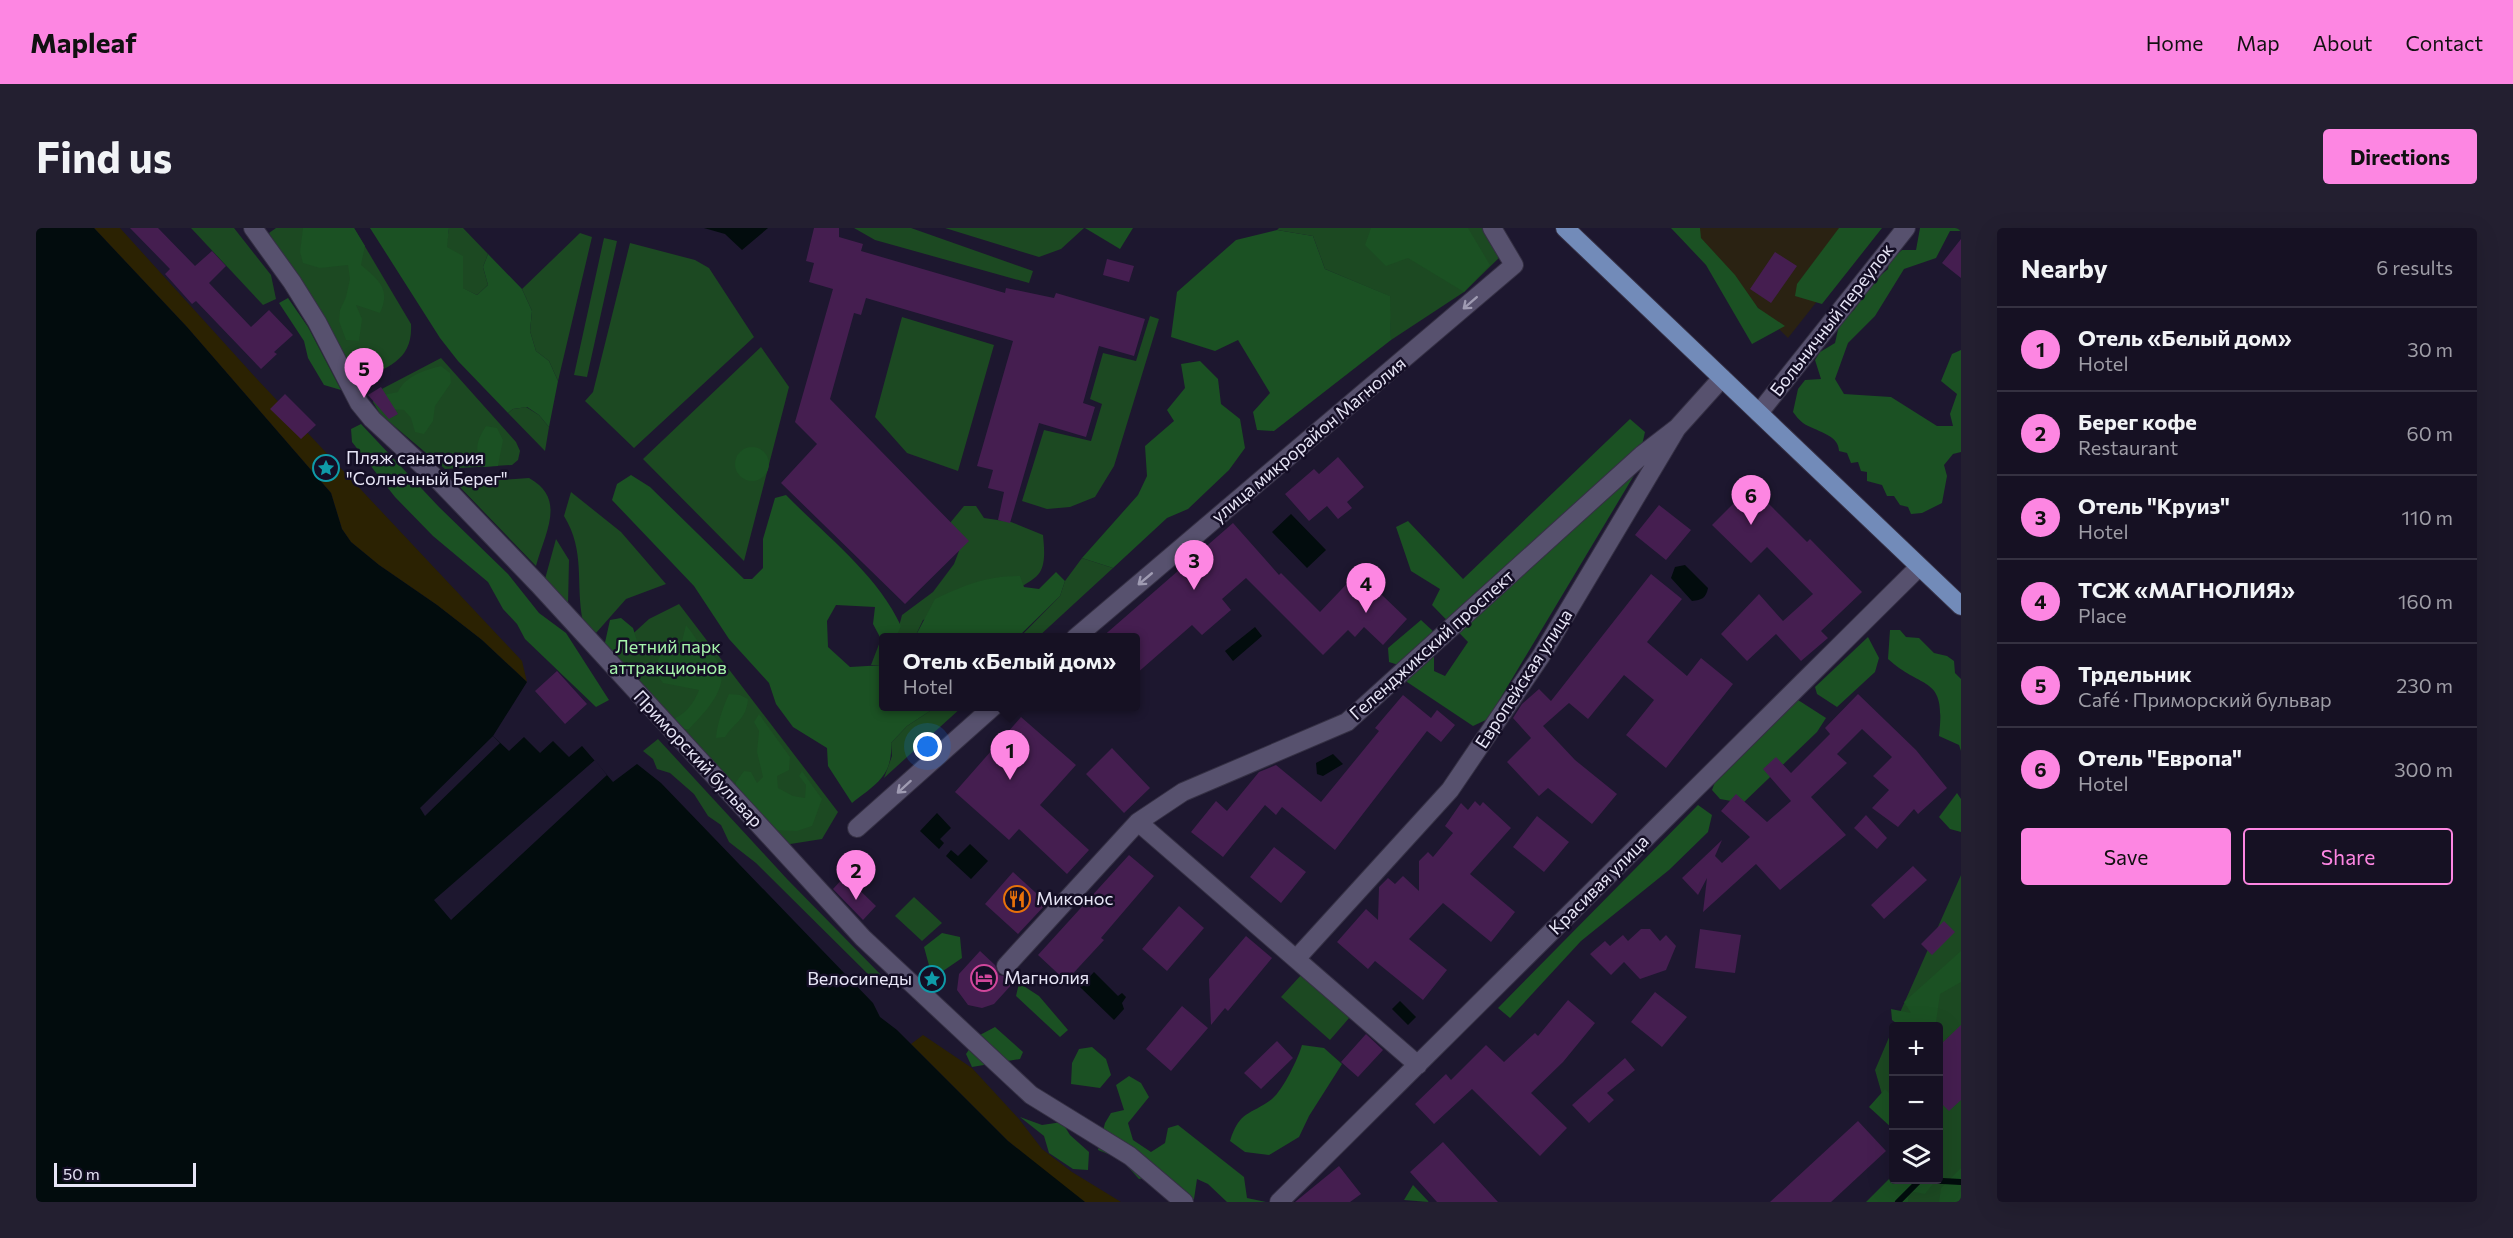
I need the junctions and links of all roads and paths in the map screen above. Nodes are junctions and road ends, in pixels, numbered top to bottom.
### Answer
1 (253, 228) edge
2 (1492, 228) edge
3 (1565, 228) edge
4 (1906, 228) edge
5 (1722, 378) junction
6 (1759, 413) junction
7 (1677, 428) junction
8 (1919, 567) junction
9 (1961, 606) edge
10 (1081, 633) edge
11 (988, 711) edge
12 (1138, 822) junction
13 (857, 828) dead end
14 (1296, 959) junction
15 (1006, 966) dead end
16 (1418, 1065) junction
17 (1184, 1202) edge
18 (1279, 1202) edge

1 - 17 street, Приморский бульвар
2 -> 10 street, улица микрорайон Магнолия
3 - 5 main road
4 - 6 street, Больничный переулок
5 - 6 main road
5 - 7 street, Европейская улица
6 - 8 main road
7 - 12 street, Геленджикский проспект
7 - 14 street, Европейская улица
8 - 9 main road
8 - 16 street, Красивая улица
11 -> 13 street
12 - 14 street
12 - 15 street, Геленджикский проспект
14 - 16 street
16 - 18 street, Красивая улица

